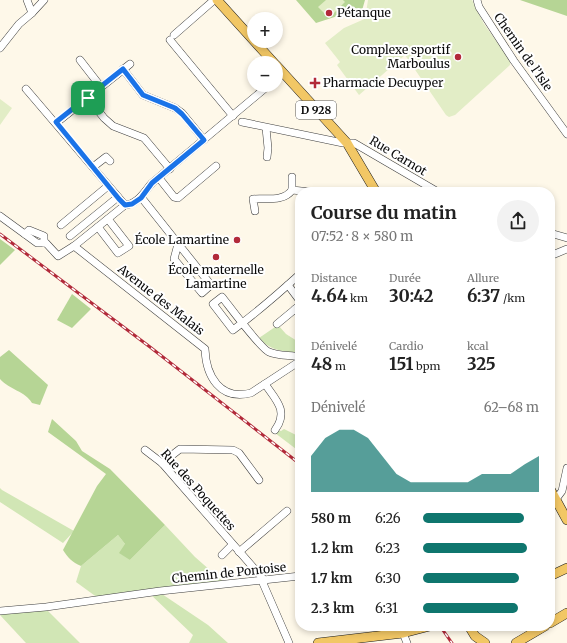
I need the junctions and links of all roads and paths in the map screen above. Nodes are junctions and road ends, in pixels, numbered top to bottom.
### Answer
1 (27, 0) edge
2 (44, 0) edge
3 (215, 0) edge
4 (477, 0) edge
5 (32, 13) junction
6 (0, 48) edge
7 (268, 56) edge
8 (80, 60) dead end
9 (130, 64) dead end
10 (123, 69) junction
11 (283, 80) edge
12 (101, 87) junction
13 (26, 89) dead end
14 (261, 92) edge
15 (88, 98) junction
16 (233, 116) junction
17 (56, 122) junction
18 (242, 122) dead end
19 (266, 128) junction
20 (567, 134) edge
21 (204, 140) junction
22 (352, 146) junction
23 (267, 157) dead end
24 (110, 161) dead end
25 (216, 166) dead end
26 (93, 167) junction
27 (170, 169) junction
28 (292, 177) dead end
29 (158, 178) junction
30 (108, 186) junction
31 (373, 187) edge
32 (429, 187) edge
33 (292, 190) junction
34 (295, 190) edge
35 (118, 198) junction
36 (141, 198) junction
37 (125, 205) junction
38 (255, 211) dead end
39 (0, 216) edge
40 (108, 219) junction
41 (61, 225) dead end
42 (98, 227) junction
43 (555, 234) edge
44 (70, 236) dead end
45 (567, 238) edge
46 (178, 244) junction
47 (74, 246) junction
48 (567, 249) edge
49 (555, 254) edge
50 (295, 279) edge
51 (288, 285) junction
52 (295, 294) edge
53 (295, 309) edge
54 (243, 322) junction
55 (277, 324) dead end
56 (295, 356) edge
57 (295, 364) edge
58 (265, 384) junction
59 (276, 430) dead end
60 (145, 450) dead end
61 (162, 463) junction
62 (567, 468) edge
63 (259, 480) dead end
64 (564, 490) edge
65 (556, 499) joint
66 (287, 512) dead end
67 (567, 520) edge
68 (232, 545) junction
69 (238, 552) junction
70 (222, 555) dead end
71 (567, 568) edge
72 (555, 574) edge
73 (295, 577) edge
74 (264, 581) junction
75 (0, 611) edge
76 (567, 613) edge
77 (555, 620) edge
78 (410, 631) edge
79 (472, 631) edge
80 (536, 631) edge
81 (403, 633) junction
82 (289, 643) edge
83 (318, 643) edge
84 (407, 643) edge
85 (485, 643) edge
86 (516, 643) edge

1 - 5 street
2 - 5 street
3 - 7 main road, D 928
3 - 16 street
4 - 20 street, Chemin de l’Isle
5 - 6 street
8 - 12 street
9 - 10 street
10 - 12 street
10 - 21 street
11 - 22 main road, D 928
12 - 15 street
13 - 17 street
14 - 16 street
15 - 17 street
15 - 27 street
16 - 21 street
17 - 26 street
18 - 19 street, Rue Carnot
19 - 22 street, Rue Carnot
19 - 23 street
21 - 27 street
22 - 31 main road, D 928
22 - 32 street, Rue Carnot
24 - 26 street
25 - 29 street
26 - 30 street
27 - 29 street
28 - 33 street
29 - 36 street
30 - 35 street
30 - 41 street
33 - 34 street
33 - 38 street
35 - 37 street
35 - 44 street
36 - 37 street
36 - 46 street
37 - 40 street
39 - 47 street
40 - 42 street
40 - 42 street
42 - 47 street
43 - 45 street
46 - 46 street
47 - 58 street, Avenue des Malais
48 - 49 street
50 - 51 street
51 - 52 street
51 - 54 street
53 - 55 street
54 - 54 street
54 - 56 street
57 - 58 street
58 - 59 street
60 - 61 street, Rue des Poquettes
61 - 63 street
61 - 68 street, Rue des Poquettes
62 - 64 street
64 - 65 street
65 - 67 main road
66 - 69 street
68 - 69 street, Rue des Poquettes
68 - 70 street, Rue des Poquettes
69 - 74 street, Rue des Poquettes
71 - 72 main road
73 - 74 street, Chemin de Pontoise
74 - 75 street, Chemin de Pontoise
74 - 82 street, Rue des Poquettes
76 - 77 main road
78 - 81 main road
79 - 85 main road
80 - 86 main road
81 - 83 main road
81 - 84 street

